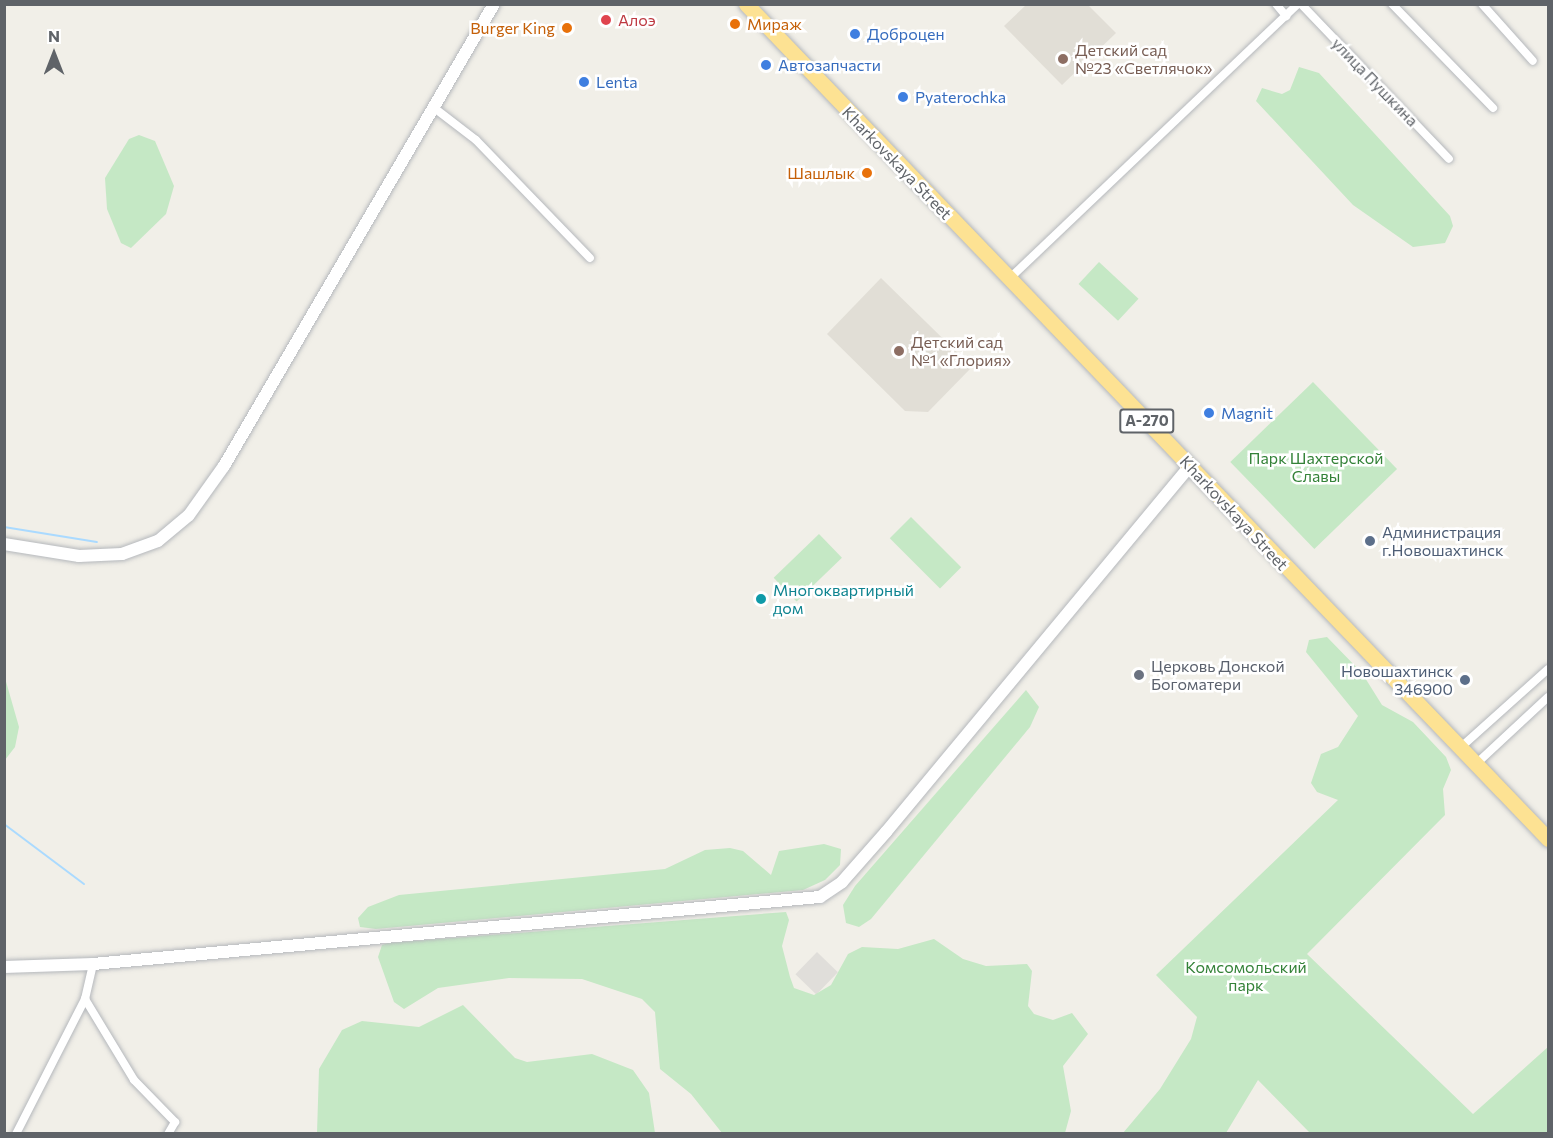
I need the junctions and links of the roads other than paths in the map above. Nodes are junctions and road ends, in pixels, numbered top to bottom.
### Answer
1 (494, 4) edge
2 (746, 4) edge
3 (1276, 4) edge
4 (1300, 4) edge
5 (1392, 4) edge
6 (1482, 4) edge
7 (1286, 16) junction
8 (1533, 61) dead end
9 (433, 107) junction
10 (1493, 108) dead end
11 (1449, 159) dead end
12 (590, 258) dead end
13 (1009, 279) junction
14 (1189, 467) junction
15 (4, 544) edge
16 (1548, 669) edge
17 (1548, 697) edge
18 (1461, 748) junction
19 (1476, 764) junction
20 (1548, 839) edge
21 (93, 964) junction
22 (4, 967) edge
23 (85, 999) junction
24 (16, 1134) edge
25 (168, 1134) edge

1 - 9 street
2 - 13 highway, Kharkovskaya Street / А-270
3 - 7 street
4 - 7 street
4 - 11 street, улица Пушкина
5 - 10 street
6 - 8 street
7 - 13 street
9 - 12 street
9 - 15 street
13 - 14 highway, Kharkovskaya Street / А-270
14 - 18 highway, Kharkovskaya Street / А-270
14 - 21 street
16 - 18 street
17 - 19 street
18 - 19 highway, Kharkovskaya Street / А-270
19 - 20 highway, Kharkovskaya Street / А-270
21 - 22 street
21 - 23 street
23 - 24 street
23 - 25 street

